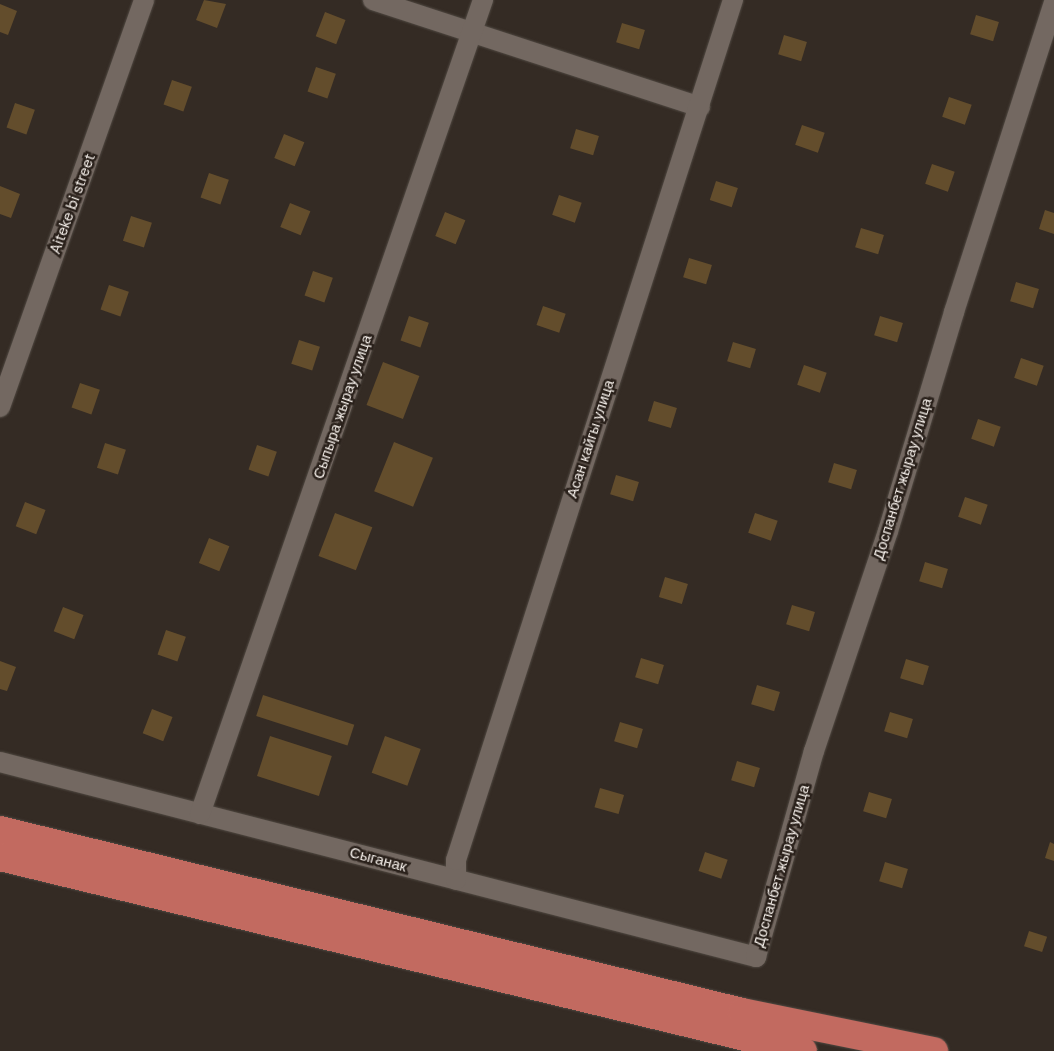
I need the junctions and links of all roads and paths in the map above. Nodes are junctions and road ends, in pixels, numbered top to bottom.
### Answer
1 (144, 0) edge
2 (373, 0) edge
3 (483, 0) edge
4 (733, 0) edge
5 (1054, 3) edge
6 (471, 35) junction
7 (700, 107) junction
8 (0, 407) edge
9 (0, 762) edge
10 (200, 814) junction
11 (0, 830) edge
12 (0, 857) edge
13 (456, 880) junction
14 (756, 957) joint
15 (803, 1051) edge
16 (934, 1051) edge

1 - 8 street, Aiteke bi street
2 - 6 street
3 - 6 street, Сыпыра жырау улица
4 - 7 street, Асан кайгы улица
5 - 14 street, Доспанбет жырау улица
6 - 7 street
6 - 10 street, Сыпыра жырау улица
7 - 13 street, Асан кайгы улица
9 - 10 street, Сыганак
10 - 13 street, Сыганак
11 - 16 highway
12 - 15 highway
13 - 14 street, Сыганак

